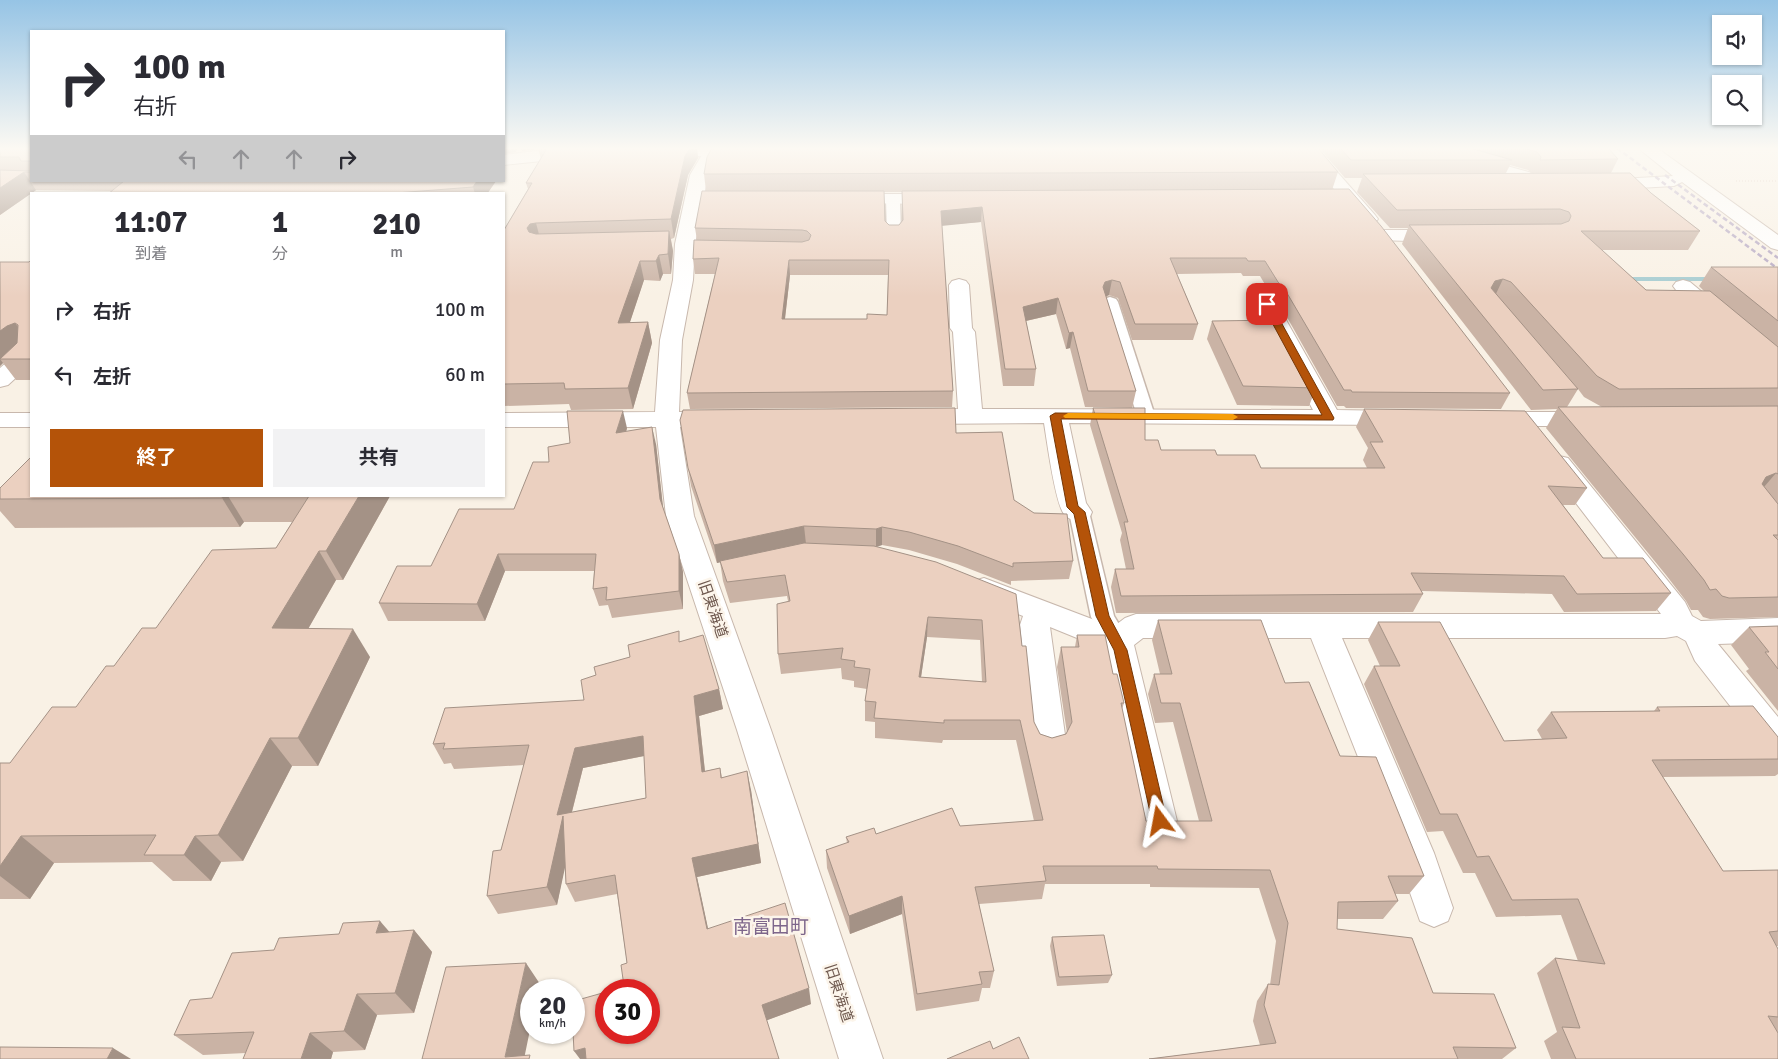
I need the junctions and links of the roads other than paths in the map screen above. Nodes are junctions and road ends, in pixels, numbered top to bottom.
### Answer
1 (703, 197) edge
2 (1351, 197) edge
3 (1714, 197) edge
4 (959, 198) edge
5 (834, 199) edge
6 (893, 199) junction
7 (894, 234) edge
8 (1384, 236) junction
9 (1462, 236) edge
10 (1778, 244) edge
11 (1401, 258) edge
12 (959, 285) dead end
13 (1683, 286) dead end
14 (1110, 302) edge
15 (1267, 304) dead end
16 (1734, 330) edge
17 (30, 353) edge
18 (0, 380) edge
19 (1568, 396) edge
20 (1517, 411) junction
21 (1055, 416) junction
22 (1146, 416) junction
23 (971, 417) junction
24 (892, 418) edge
25 (1329, 418) junction
26 (1416, 418) edge
27 (735, 419) edge
28 (1474, 419) edge
29 (0, 420) edge
30 (30, 420) edge
31 (505, 420) edge
32 (667, 420) junction
33 (1079, 512) joint
34 (964, 580) edge
35 (1040, 611) junction
36 (1322, 626) junction
37 (1689, 629) junction
38 (1778, 630) edge
39 (1116, 641) junction
40 (1049, 742) edge
41 (1778, 742) edge
42 (1160, 821) edge
43 (1434, 908) dead end
44 (861, 1059) edge

1 - 32 street, 旧東海道
2 - 8 street
3 - 10 street
4 - 6 street
5 - 6 street
6 - 7 lane
8 - 9 street
8 - 11 street
12 - 23 street
13 - 16 street
14 - 22 lane
15 - 25 street
17 - 18 street
19 - 20 street
20 - 28 street
20 - 37 street
21 - 22 street
21 - 23 street
21 - 33 street
22 - 25 street
23 - 24 street
25 - 26 street
27 - 32 street
29 - 30 street
31 - 32 street
32 - 44 street, 旧東海道
33 - 39 lane
34 - 35 street
35 - 39 street
35 - 40 street
36 - 37 street
36 - 39 street
36 - 43 street
37 - 38 street
37 - 41 street
39 - 42 street

